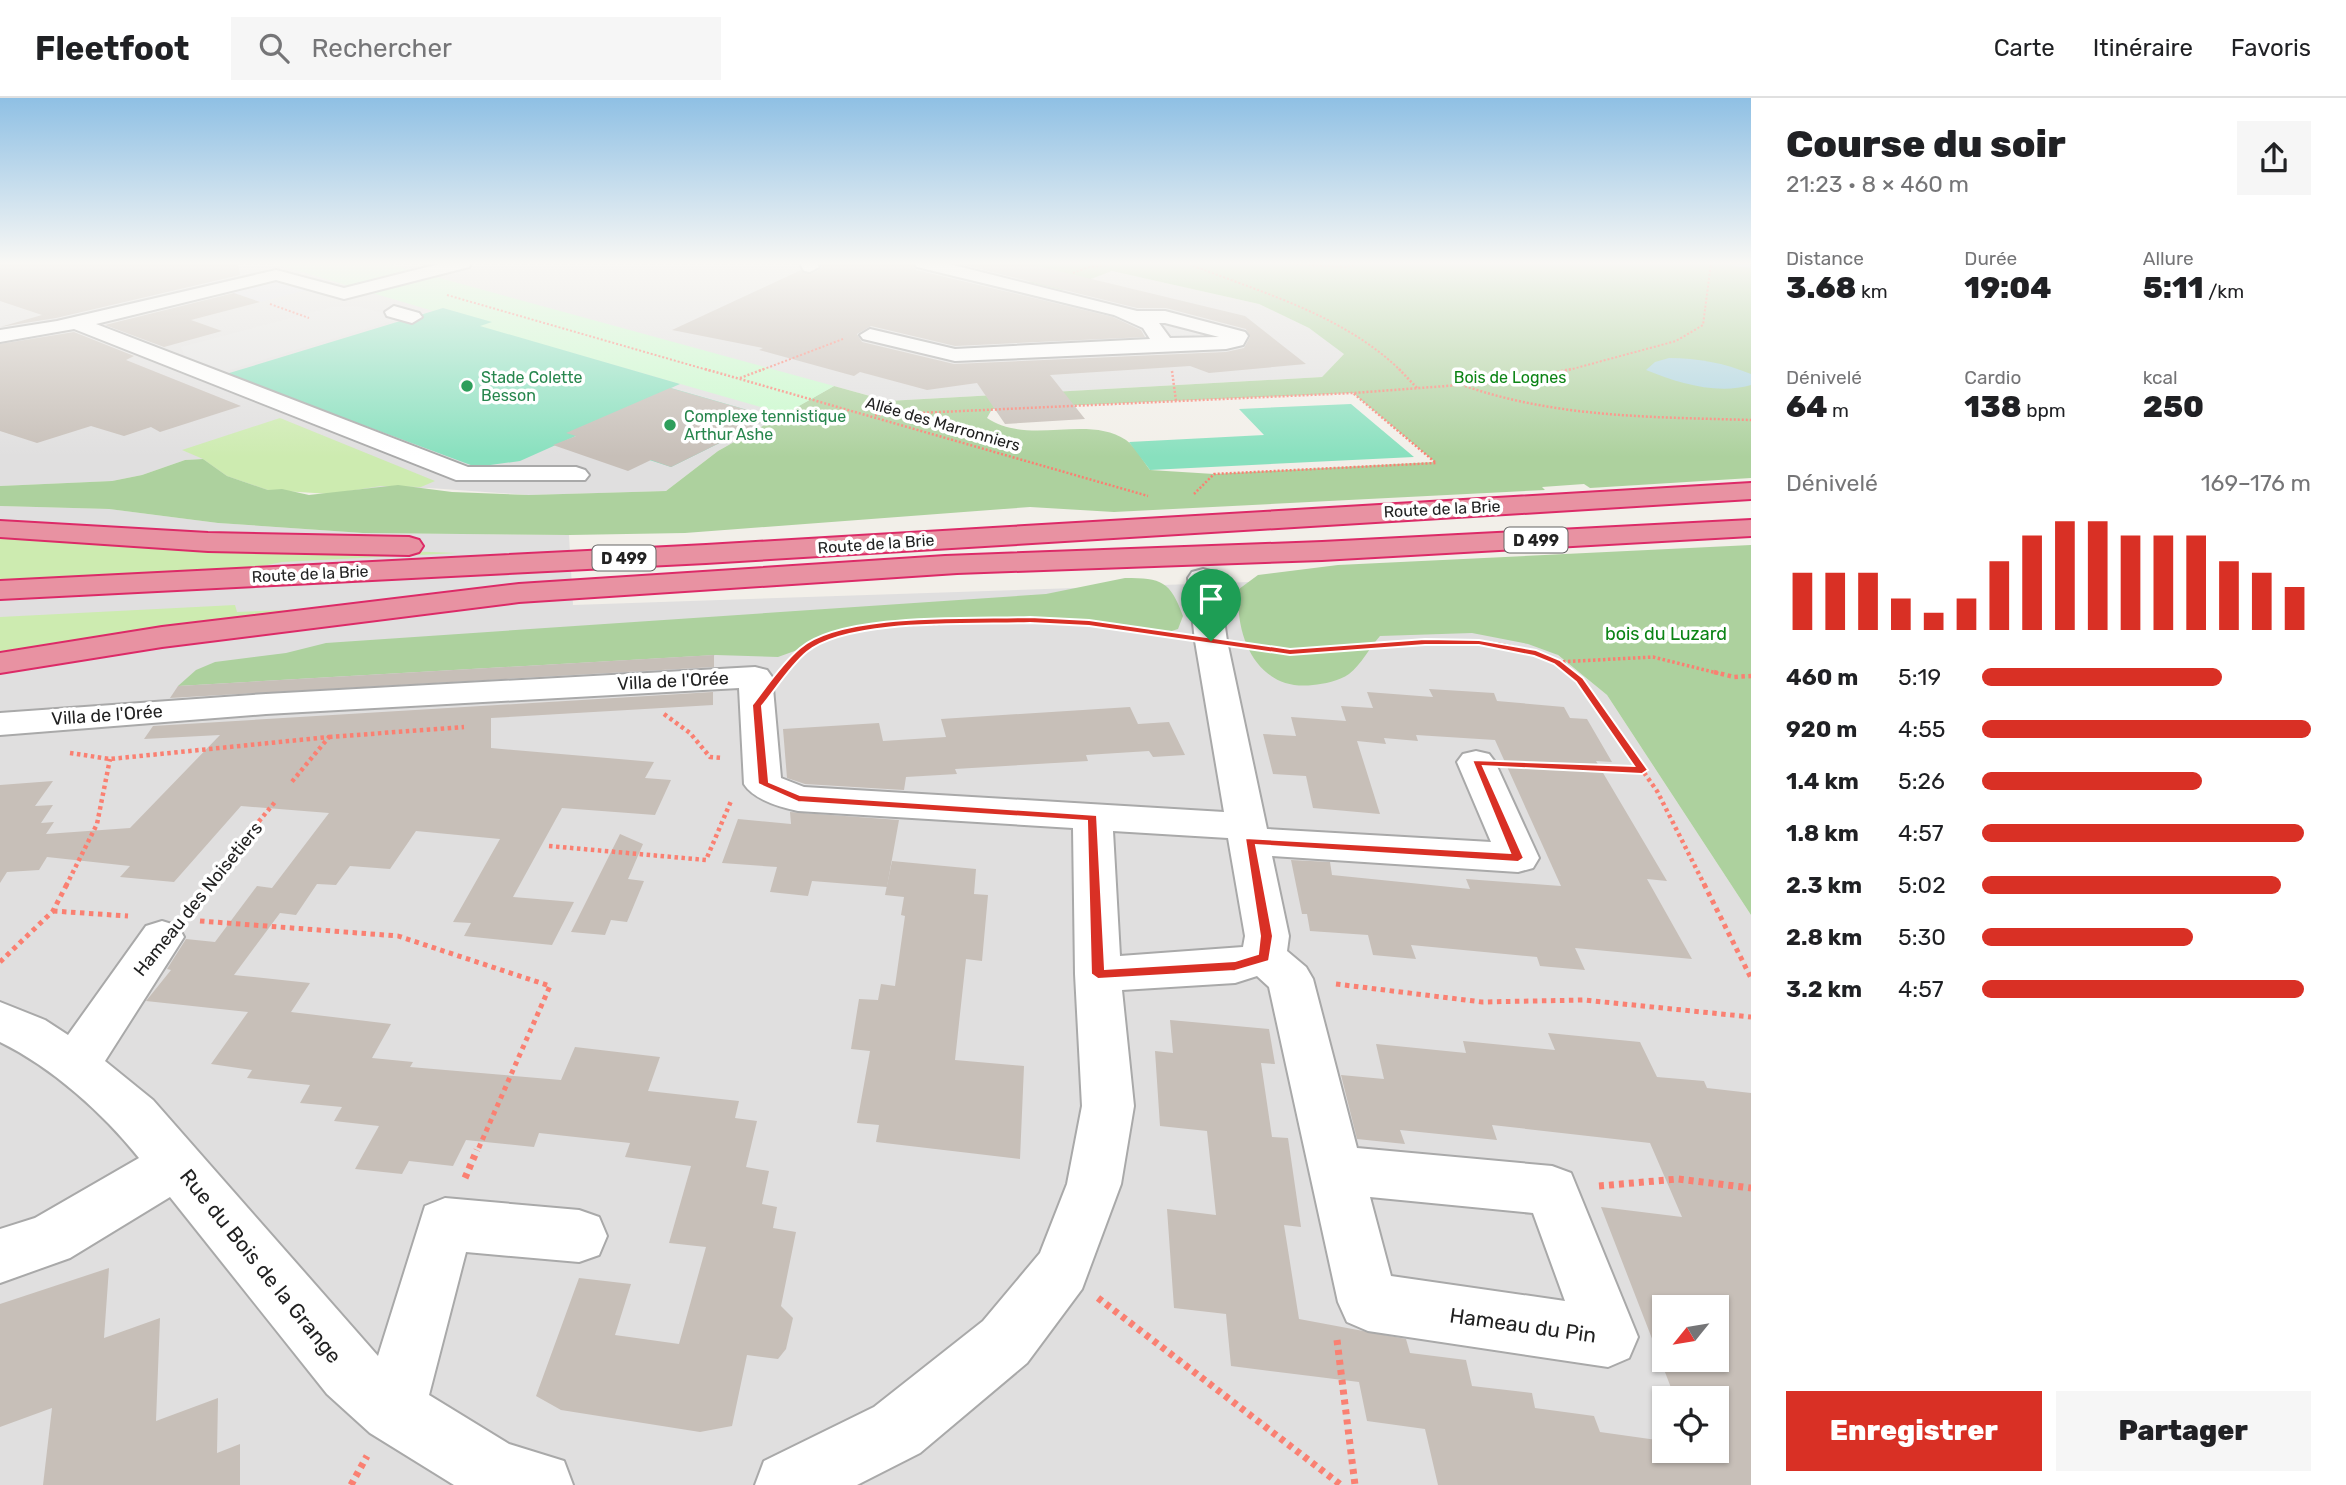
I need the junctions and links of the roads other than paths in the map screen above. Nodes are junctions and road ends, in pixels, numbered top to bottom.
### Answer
1 (49, 328) edge
2 (89, 328) edge
3 (1153, 328) edge
4 (1206, 328) edge
5 (870, 335) road end
6 (0, 336) edge
7 (1164, 344) junction
8 (576, 475) dead end
9 (1751, 491) edge
10 (1247, 521) junction
11 (1751, 528) edge
12 (0, 530) edge
13 (979, 564) junction
14 (1203, 578) dead end
15 (0, 590) edge
16 (0, 606) edge
17 (0, 663) edge
18 (0, 724) edge
19 (1476, 762) road end
20 (1093, 818) junction
21 (1247, 833) junction
22 (169, 929) road end
23 (1277, 968) junction
24 (1098, 974) junction
25 (0, 1021) edge
26 (75, 1065) junction
27 (177, 1164) junction
28 (1334, 1170) junction
29 (579, 1236) dead end
30 (0, 1256) edge
31 (393, 1410) junction
32 (540, 1485) edge
33 (788, 1485) edge

1 - 6 street
2 - 8 street
3 - 7 street
4 - 7 street
5 - 7 street
9 - 10 highway, Route de la Brie / D 499
10 - 12 highway
10 - 15 highway, Route de la Brie / D 499
11 - 13 highway, Route de la Brie / D 499
13 - 16 highway, Route de la Brie / D 499
13 - 17 highway
14 - 21 street
18 - 20 street, Villa de l'Orée
19 - 21 street
20 - 21 street
20 - 24 street
21 - 23 street
22 - 26 street, Hameau des Noisetiers
23 - 24 street
23 - 28 street
24 - 33 street
25 - 26 street, Rue du Bois de la Grange
26 - 27 street, Rue du Bois de la Grange
27 - 30 street
27 - 31 street, Rue du Bois de la Grange
28 - 28 street, Hameau du Pin
29 - 31 street
31 - 32 street, Rue du Bois de la Grange

